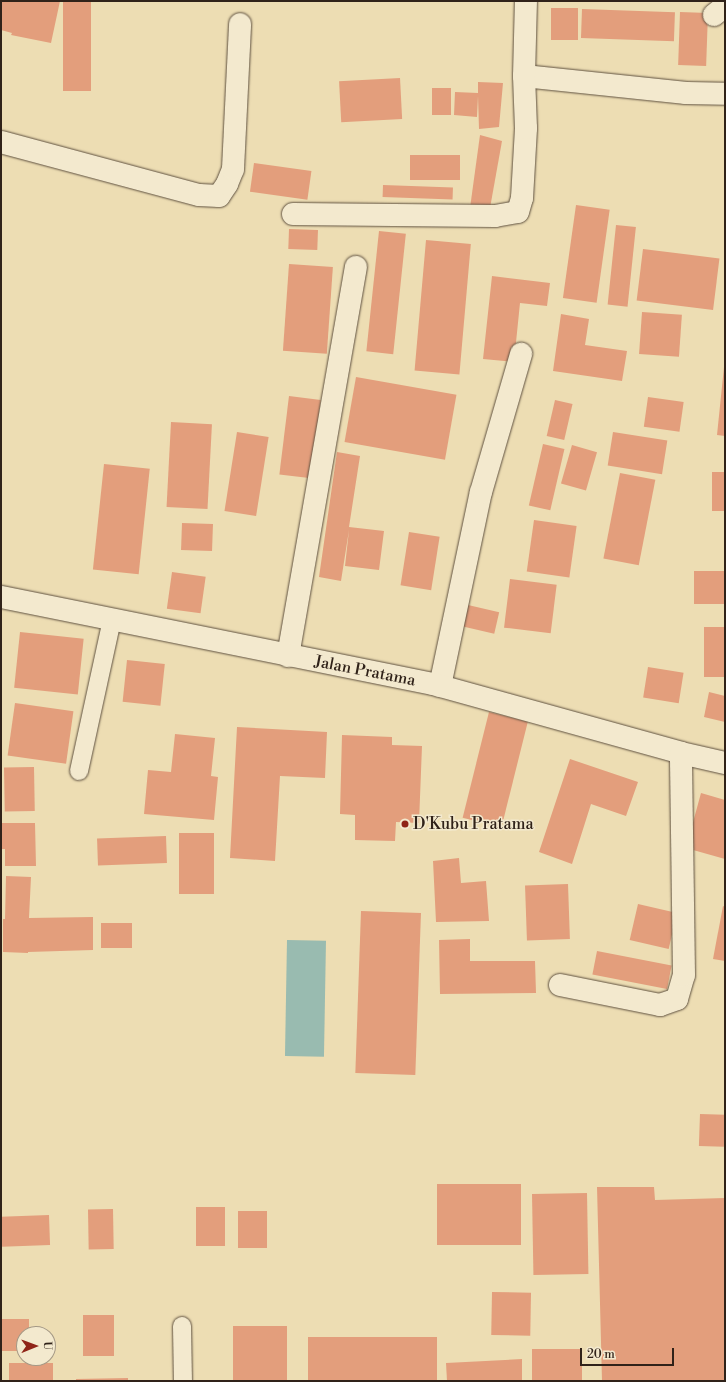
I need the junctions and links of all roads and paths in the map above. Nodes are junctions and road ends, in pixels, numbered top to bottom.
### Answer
1 (526, 1) edge
2 (240, 24) dead end
3 (524, 76) junction
4 (725, 94) edge
5 (1, 142) edge
6 (293, 214) dead end
7 (356, 267) dead end
8 (521, 354) dead end
9 (1, 597) edge
10 (112, 620) junction
11 (288, 656) junction
12 (440, 686) junction
13 (681, 753) junction
14 (725, 763) edge
15 (79, 772) dead end
16 (560, 985) dead end
17 (182, 1326) dead end
18 (184, 1381) edge

1 - 3 street
2 - 5 street
3 - 4 street
3 - 6 street
7 - 11 street
8 - 12 street
9 - 10 street, Jalan Pratama
10 - 11 street, Jalan Pratama
10 - 15 lane
11 - 12 street, Jalan Pratama
12 - 13 street, Jalan Pratama
13 - 14 street, Jalan Pratama
13 - 16 street
17 - 18 lane

